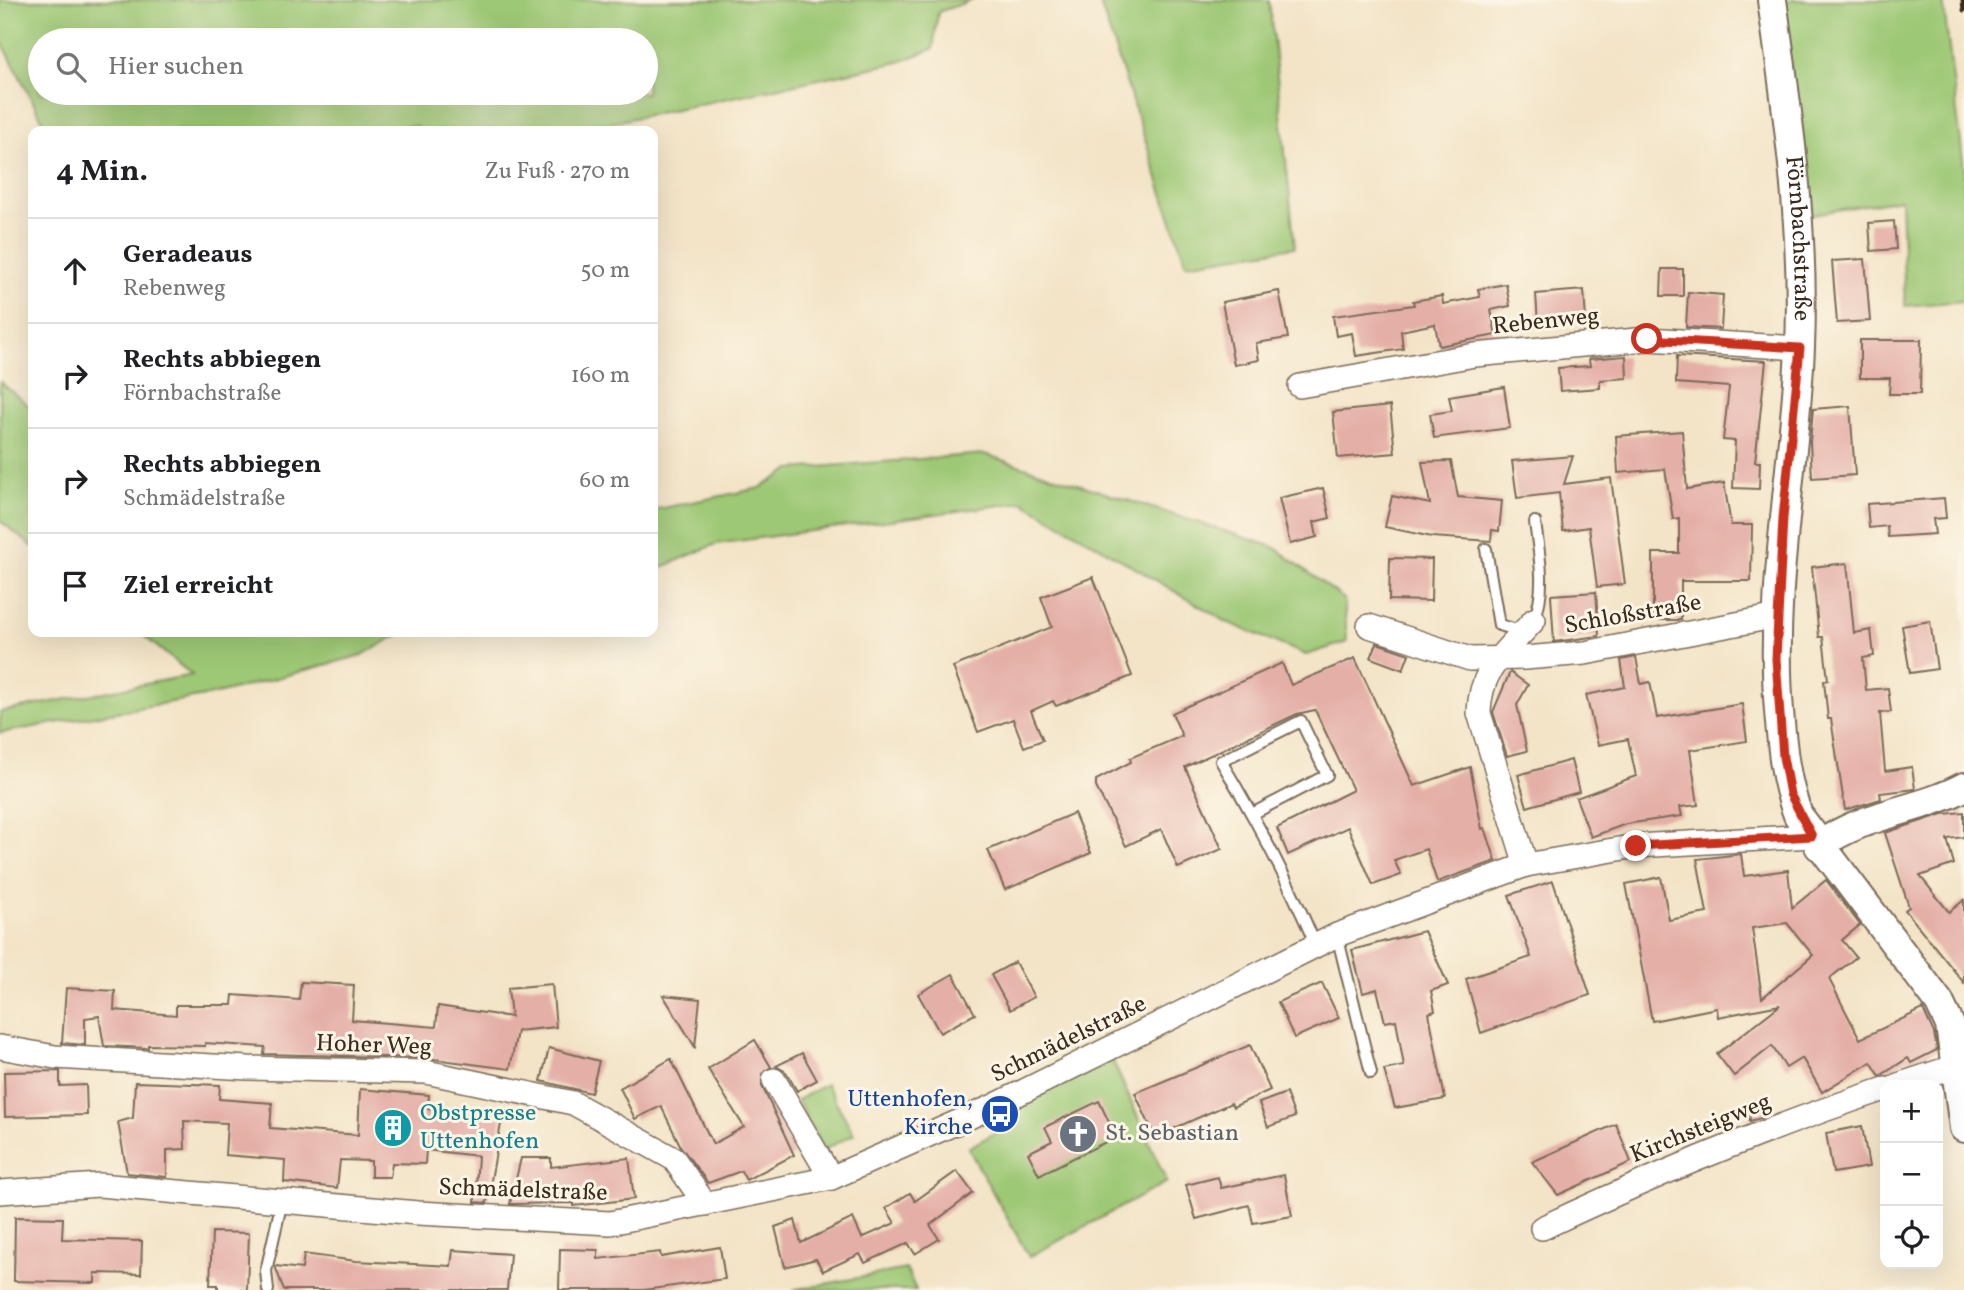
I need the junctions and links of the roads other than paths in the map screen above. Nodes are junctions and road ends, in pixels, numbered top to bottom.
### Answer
1 (1772, 0) edge
2 (1800, 348) junction
3 (1300, 386) dead end
4 (1535, 522) dead end
5 (1486, 550) dead end
6 (1778, 616) junction
7 (1369, 626) dead end
8 (1529, 626) junction
9 (1497, 659) junction
10 (1964, 787) edge
11 (1252, 814) junction
12 (1816, 841) junction
13 (1526, 865) junction
14 (1338, 936) junction
15 (1316, 946) junction
16 (0, 1047) edge
17 (1956, 1066) junction
18 (1371, 1073) dead end
19 (774, 1080) dead end
20 (1913, 1080) edge
21 (1880, 1092) edge
22 (1964, 1128) edge
23 (831, 1178) junction
24 (0, 1192) edge
25 (282, 1201) junction
26 (705, 1204) junction
27 (1542, 1228) dead end
28 (268, 1290) edge

1 - 2 street, Förnbachstraße
2 - 3 street, Rebenweg
2 - 6 street, Förnbachstraße
4 - 8 lane, Schloßstraße
5 - 8 lane
6 - 9 street, Schloßstraße
6 - 12 street, Förnbachstraße
7 - 9 street, Schloßstraße
8 - 9 street
9 - 13 street
10 - 12 street
11 - 11 lane
11 - 15 lane
12 - 13 street, Schmädelstraße
12 - 17 street, Förnbachstraße
13 - 14 street, Schmädelstraße
14 - 15 street, Schmädelstraße
14 - 18 lane
15 - 23 street, Schmädelstraße
16 - 26 street, Hoher Weg
17 - 20 street
17 - 22 street, Förnbachstraße
19 - 23 street
21 - 27 street, Kirchsteigweg
23 - 26 street, Schmädelstraße
24 - 25 street, Schmädelstraße
25 - 26 street, Schmädelstraße
25 - 28 lane

